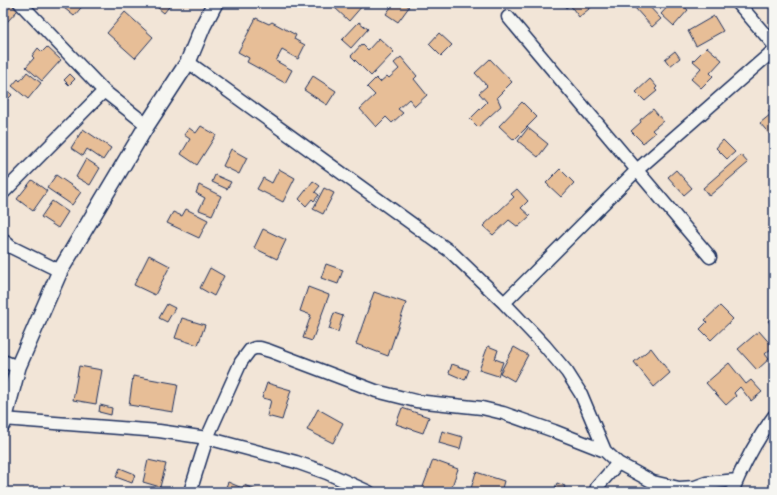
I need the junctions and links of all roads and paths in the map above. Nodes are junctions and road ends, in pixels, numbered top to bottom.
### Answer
1 (20, 3) edge
2 (215, 3) edge
3 (738, 3) edge
4 (508, 17) dead end
5 (774, 45) edge
6 (774, 50) edge
7 (188, 62) junction
8 (104, 91) junction
9 (147, 125) junction
10 (637, 170) junction
11 (3, 193) edge
12 (3, 240) edge
13 (710, 257) dead end
14 (60, 272) junction
15 (504, 303) junction
16 (3, 361) edge
17 (18, 367) junction
18 (774, 416) edge
19 (4, 420) edge
20 (207, 438) junction
21 (605, 450) junction
22 (618, 462) junction
23 (737, 480) junction
24 (190, 492) edge
25 (369, 492) edge
26 (596, 492) edge
27 (732, 492) edge

1 - 8 street
2 - 7 street
3 - 5 street
4 - 10 street
6 - 10 street
7 - 9 street
7 - 15 street
8 - 9 street
8 - 11 street
9 - 14 street
10 - 13 street
10 - 15 street
12 - 14 street
14 - 17 street
15 - 21 street
16 - 17 street
17 - 19 street
18 - 23 street
19 - 20 street
20 - 21 street
20 - 24 street
20 - 25 street
21 - 22 street
22 - 23 street
22 - 26 street
23 - 27 street

